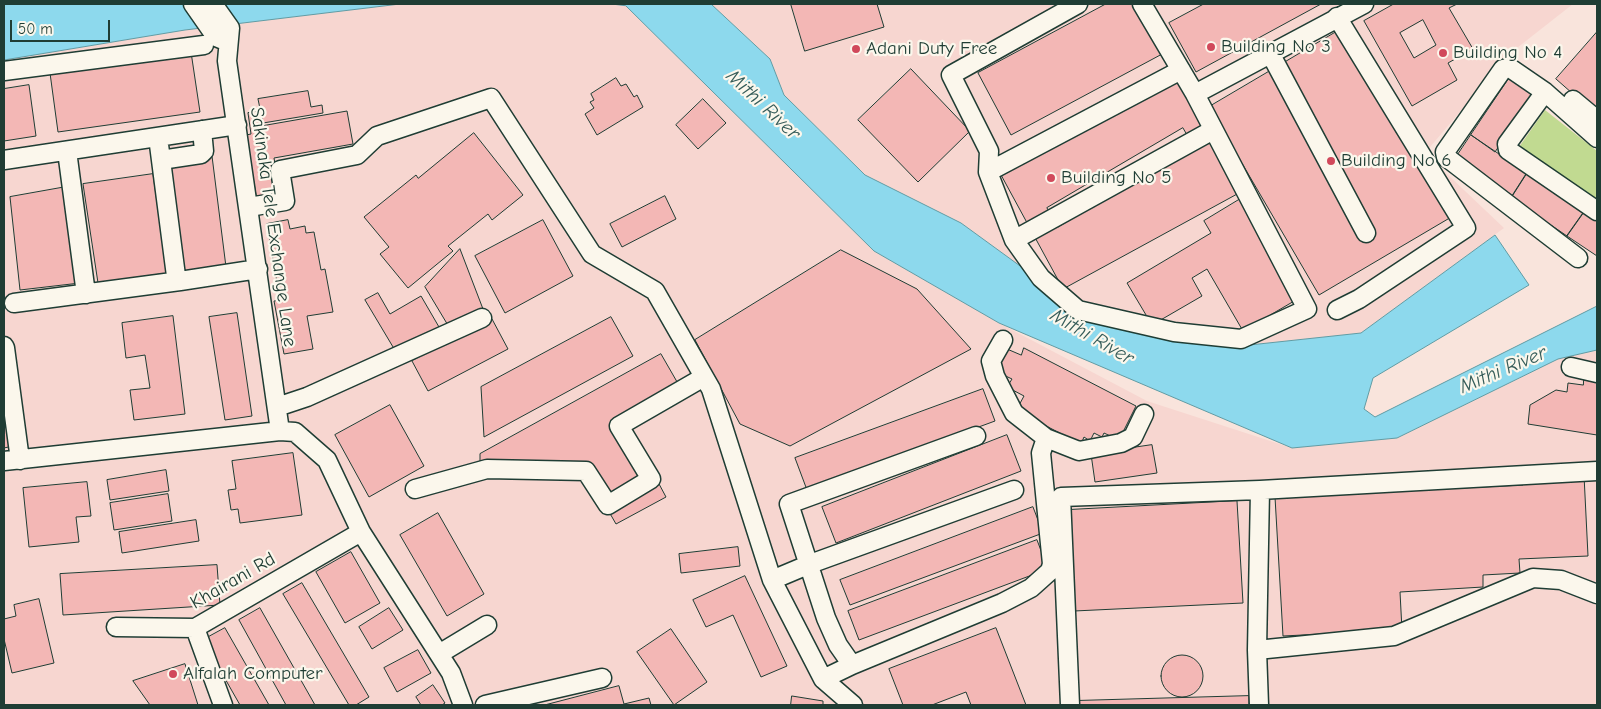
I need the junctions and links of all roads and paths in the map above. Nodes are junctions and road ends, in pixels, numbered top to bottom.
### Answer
1 (193, 4) edge
2 (213, 4) edge
3 (1078, 4) edge
4 (1142, 4) edge
5 (1364, 4) edge
6 (1338, 17) junction
7 (219, 38) junction
8 (1270, 53) junction
9 (1181, 70) junction
10 (4, 71) edge
11 (1198, 92) junction
12 (1545, 92) junction
13 (1573, 100) dead end
14 (1597, 120) edge
15 (237, 125) junction
16 (202, 130) junction
17 (1213, 130) junction
18 (158, 137) junction
19 (1597, 138) edge
20 (67, 151) junction
21 (4, 160) edge
22 (161, 160) junction
23 (988, 172) junction
24 (249, 207) junction
25 (1597, 212) edge
26 (1366, 233) dead end
27 (1014, 240) junction
28 (1578, 258) dead end
29 (258, 269) junction
30 (180, 281) junction
31 (86, 294) junction
32 (14, 303) dead end
33 (1337, 310) dead end
34 (482, 318) dead end
35 (1003, 340) dead end
36 (4, 346) edge
37 (1571, 367) dead end
38 (1597, 373) edge
39 (704, 376) junction
40 (277, 407) junction
41 (1144, 414) dead end
42 (280, 431) junction
43 (976, 436) dead end
44 (1046, 438) junction
45 (12, 460) edge
46 (1597, 471) edge
47 (416, 489) dead end
48 (1014, 490) dead end
49 (1260, 490) junction
50 (361, 532) junction
51 (810, 564) junction
52 (772, 580) junction
53 (1597, 594) edge
54 (487, 625) dead end
55 (116, 627) dead end
56 (195, 628) junction
57 (1258, 650) junction
58 (439, 654) junction
59 (852, 665) junction
60 (602, 678) dead end
61 (823, 678) junction
62 (542, 679) dead end
63 (526, 695) junction
64 (223, 705) edge
65 (463, 705) edge
66 (485, 705) edge
67 (853, 705) edge
68 (1070, 705) edge
69 (1259, 705) edge

1 - 7 street
2 - 7 street
3 - 23 street
4 - 9 street
5 - 6 street
6 - 8 street
6 - 33 street
7 - 10 street
7 - 15 street, Sakinaka Tele Exchange Lane
8 - 11 street
8 - 26 street
9 - 11 street
9 - 23 street
11 - 17 street
12 - 19 street
12 - 25 street
12 - 28 street
13 - 14 street
15 - 16 street
15 - 24 street, Sakinaka Tele Exchange Lane
16 - 18 street
16 - 22 street
17 - 27 street
17 - 27 street
18 - 20 street
18 - 22 street
20 - 21 street
20 - 31 street
22 - 30 street
23 - 27 street
24 - 29 street, Sakinaka Tele Exchange Lane
24 - 39 street
29 - 30 street
29 - 40 street, Sakinaka Tele Exchange Lane
30 - 31 street
31 - 32 street
34 - 40 street
35 - 44 street
36 - 45 street
37 - 38 street
39 - 47 street
39 - 52 street
40 - 42 street, Sakinaka Tele Exchange Lane
41 - 44 street
42 - 45 street
42 - 50 street
43 - 51 street
44 - 59 street
46 - 49 street
48 - 51 street
49 - 57 street
49 - 68 street
50 - 56 street, Khairani Rd
50 - 58 street
51 - 52 street
51 - 59 street
52 - 61 street
53 - 57 street
54 - 58 street
55 - 56 street, Khairani Rd
56 - 64 street
57 - 69 street
58 - 65 street
59 - 61 street
60 - 63 street
61 - 67 street
62 - 63 street
63 - 66 street

